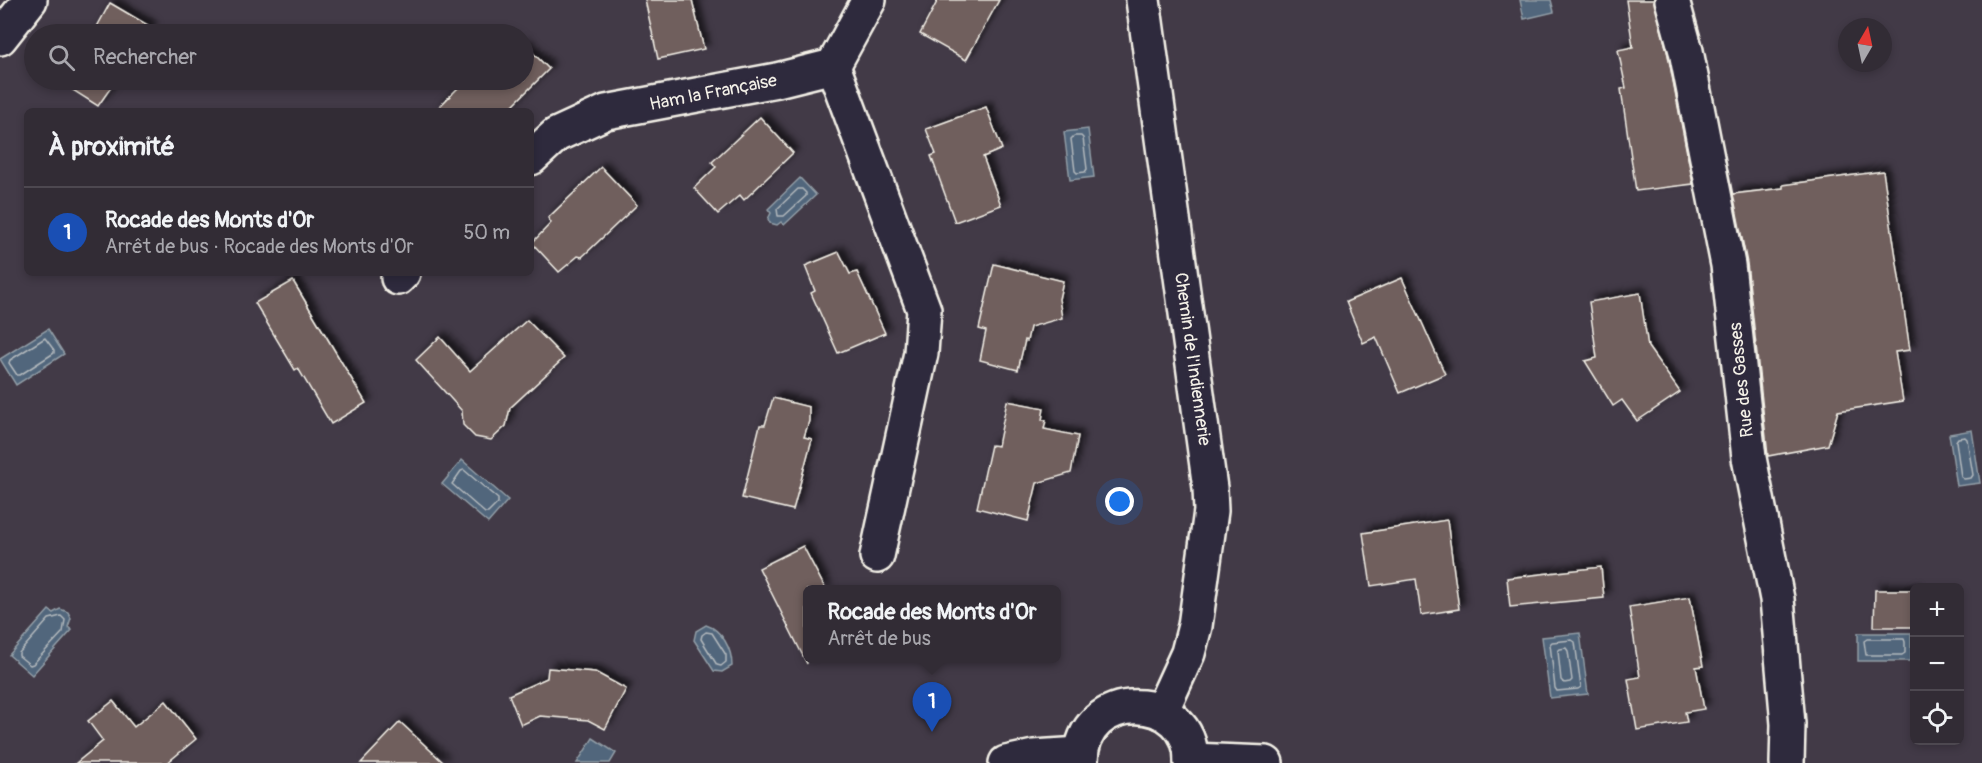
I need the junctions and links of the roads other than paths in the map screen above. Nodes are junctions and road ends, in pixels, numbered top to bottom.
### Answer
1 (30, 0) edge
2 (869, 0) edge
3 (1143, 0) edge
4 (1672, 0) edge
5 (0, 38) edge
6 (833, 66) junction
7 (534, 155) edge
8 (877, 556) dead end
9 (1161, 712) junction
10 (1081, 758) edge
11 (1191, 761) edge
12 (1006, 763) edge
13 (1266, 763) edge
14 (1787, 763) edge

1 - 5 street
2 - 6 street
3 - 9 street, Chemin de l'Indiennerie
4 - 14 street, Rue des Gasses
6 - 7 street, Ham la Française
6 - 8 street
9 - 10 street
9 - 11 street
10 - 12 street
11 - 13 street

